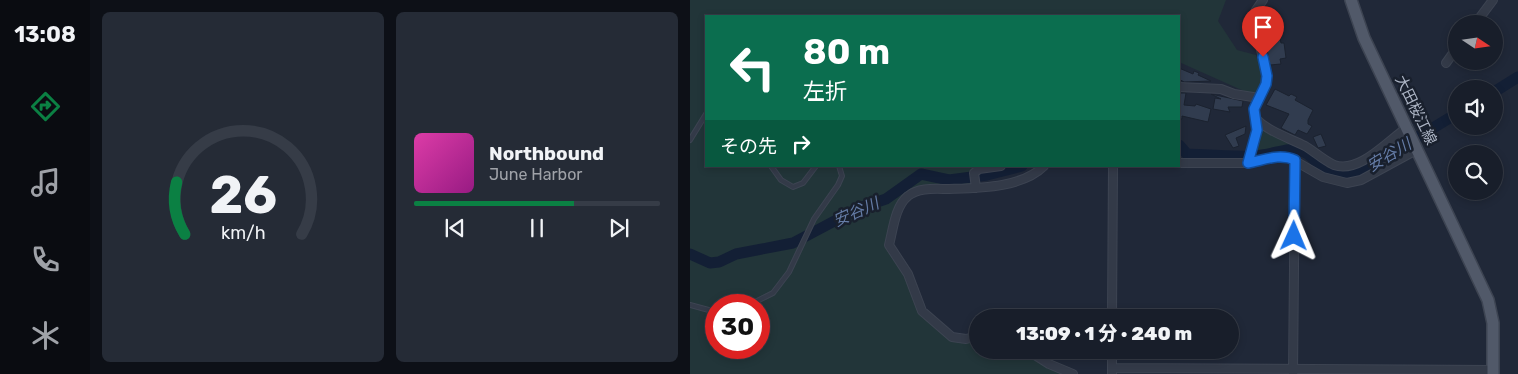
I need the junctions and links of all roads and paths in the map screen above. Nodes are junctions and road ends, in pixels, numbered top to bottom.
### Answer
1 (1264, 0) edge
2 (1351, 0) edge
3 (1493, 0) edge
4 (1482, 15) edge
5 (1448, 60) edge
6 (1446, 63) dead end
7 (1180, 87) edge
8 (1258, 98) junction
9 (705, 116) edge
10 (1255, 118) junction
11 (1409, 130) junction
12 (690, 140) edge
13 (1417, 147) junction
14 (1295, 160) junction
15 (1248, 162) junction
16 (1180, 163) edge
17 (772, 167) edge
18 (815, 167) edge
19 (839, 167) edge
20 (994, 167) edge
21 (1043, 167) edge
22 (1113, 167) edge
23 (976, 186) junction
24 (770, 294) edge
25 (690, 305) edge
26 (705, 309) edge
27 (1112, 309) edge
28 (969, 338) edge
29 (1041, 359) edge
30 (1112, 371) edge
31 (1293, 371) edge
32 (1493, 372) edge
33 (1073, 374) edge

1 - 8 street
2 - 11 main road, 大田桜江線
3 - 4 street
5 - 6 street
7 - 8 street
8 - 10 street
9 - 12 lane
10 - 11 street
10 - 15 street
11 - 13 main road, 大田桜江線
13 - 14 street
13 - 32 main road, 大田桜江線
14 - 15 street
14 - 31 street
15 - 16 street
17 - 18 lane
19 - 24 lane
20 - 23 street
21 - 23 street
22 - 27 street
23 - 28 street
25 - 26 lane
29 - 33 street
30 - 31 street
31 - 32 street

